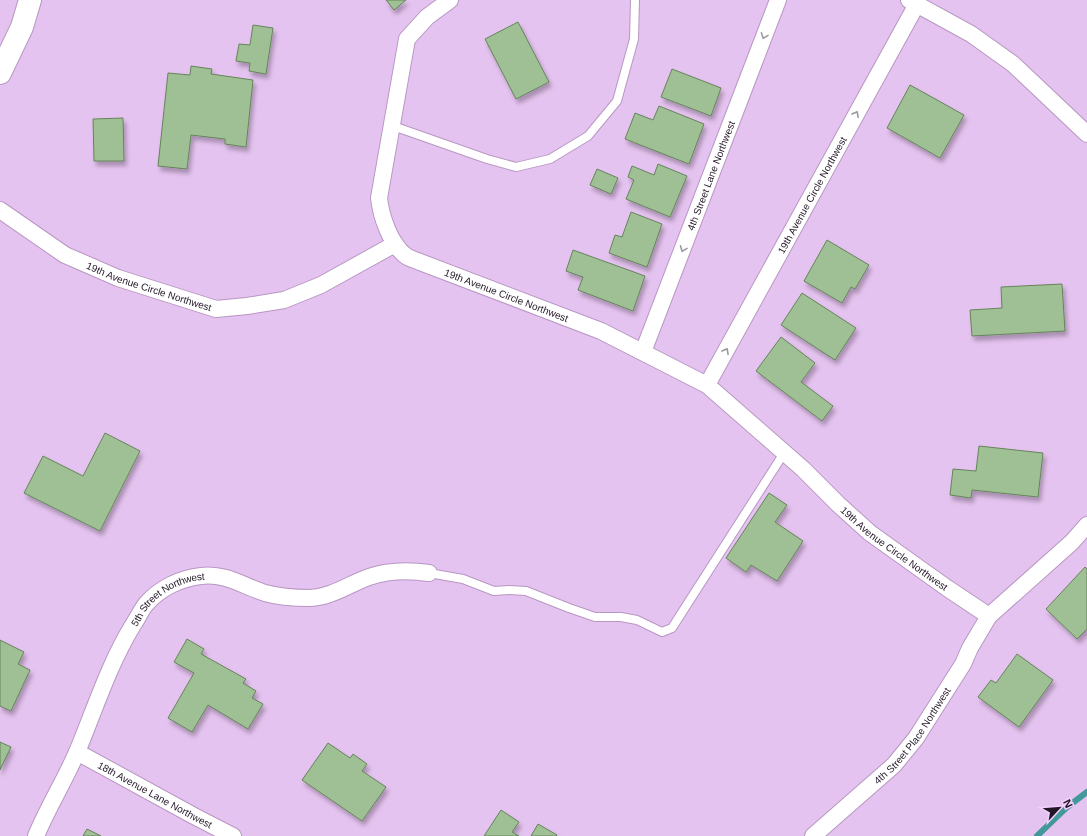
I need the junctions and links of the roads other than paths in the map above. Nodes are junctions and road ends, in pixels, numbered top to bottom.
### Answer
1 (30, 0) edge
2 (450, 0) edge
3 (635, 0) edge
4 (778, 0) edge
5 (913, 2) edge
6 (0, 74) edge
7 (393, 126) junction
8 (1087, 134) edge
9 (0, 210) edge
10 (396, 244) junction
11 (643, 352) junction
12 (707, 385) junction
13 (784, 453) junction
14 (1087, 525) edge
15 (429, 573) joint
16 (989, 616) junction
17 (77, 752) junction
18 (36, 836) edge
19 (233, 836) edge
20 (812, 836) edge

1 - 6 street
2 - 7 street, 19th Avenue Circle Northwest
3 - 7 lane
4 -> 11 street, 4th Street Lane Northwest
5 - 8 street, 19th Avenue Circle Northwest
12 -> 5 street, 19th Avenue Circle Northwest
7 - 10 street, 19th Avenue Circle Northwest
9 - 10 street, 19th Avenue Circle Northwest
10 - 11 street, 19th Avenue Circle Northwest
11 - 12 street, 19th Avenue Circle Northwest
12 - 13 street, 19th Avenue Circle Northwest
13 - 15 lane
13 - 16 street, 19th Avenue Circle Northwest
14 - 16 street
15 - 17 street, 5th Street Northwest
16 - 20 street, 4th Street Place Northwest
17 - 18 street, 5th Street Northwest
17 - 19 street, 18th Avenue Lane Northwest

